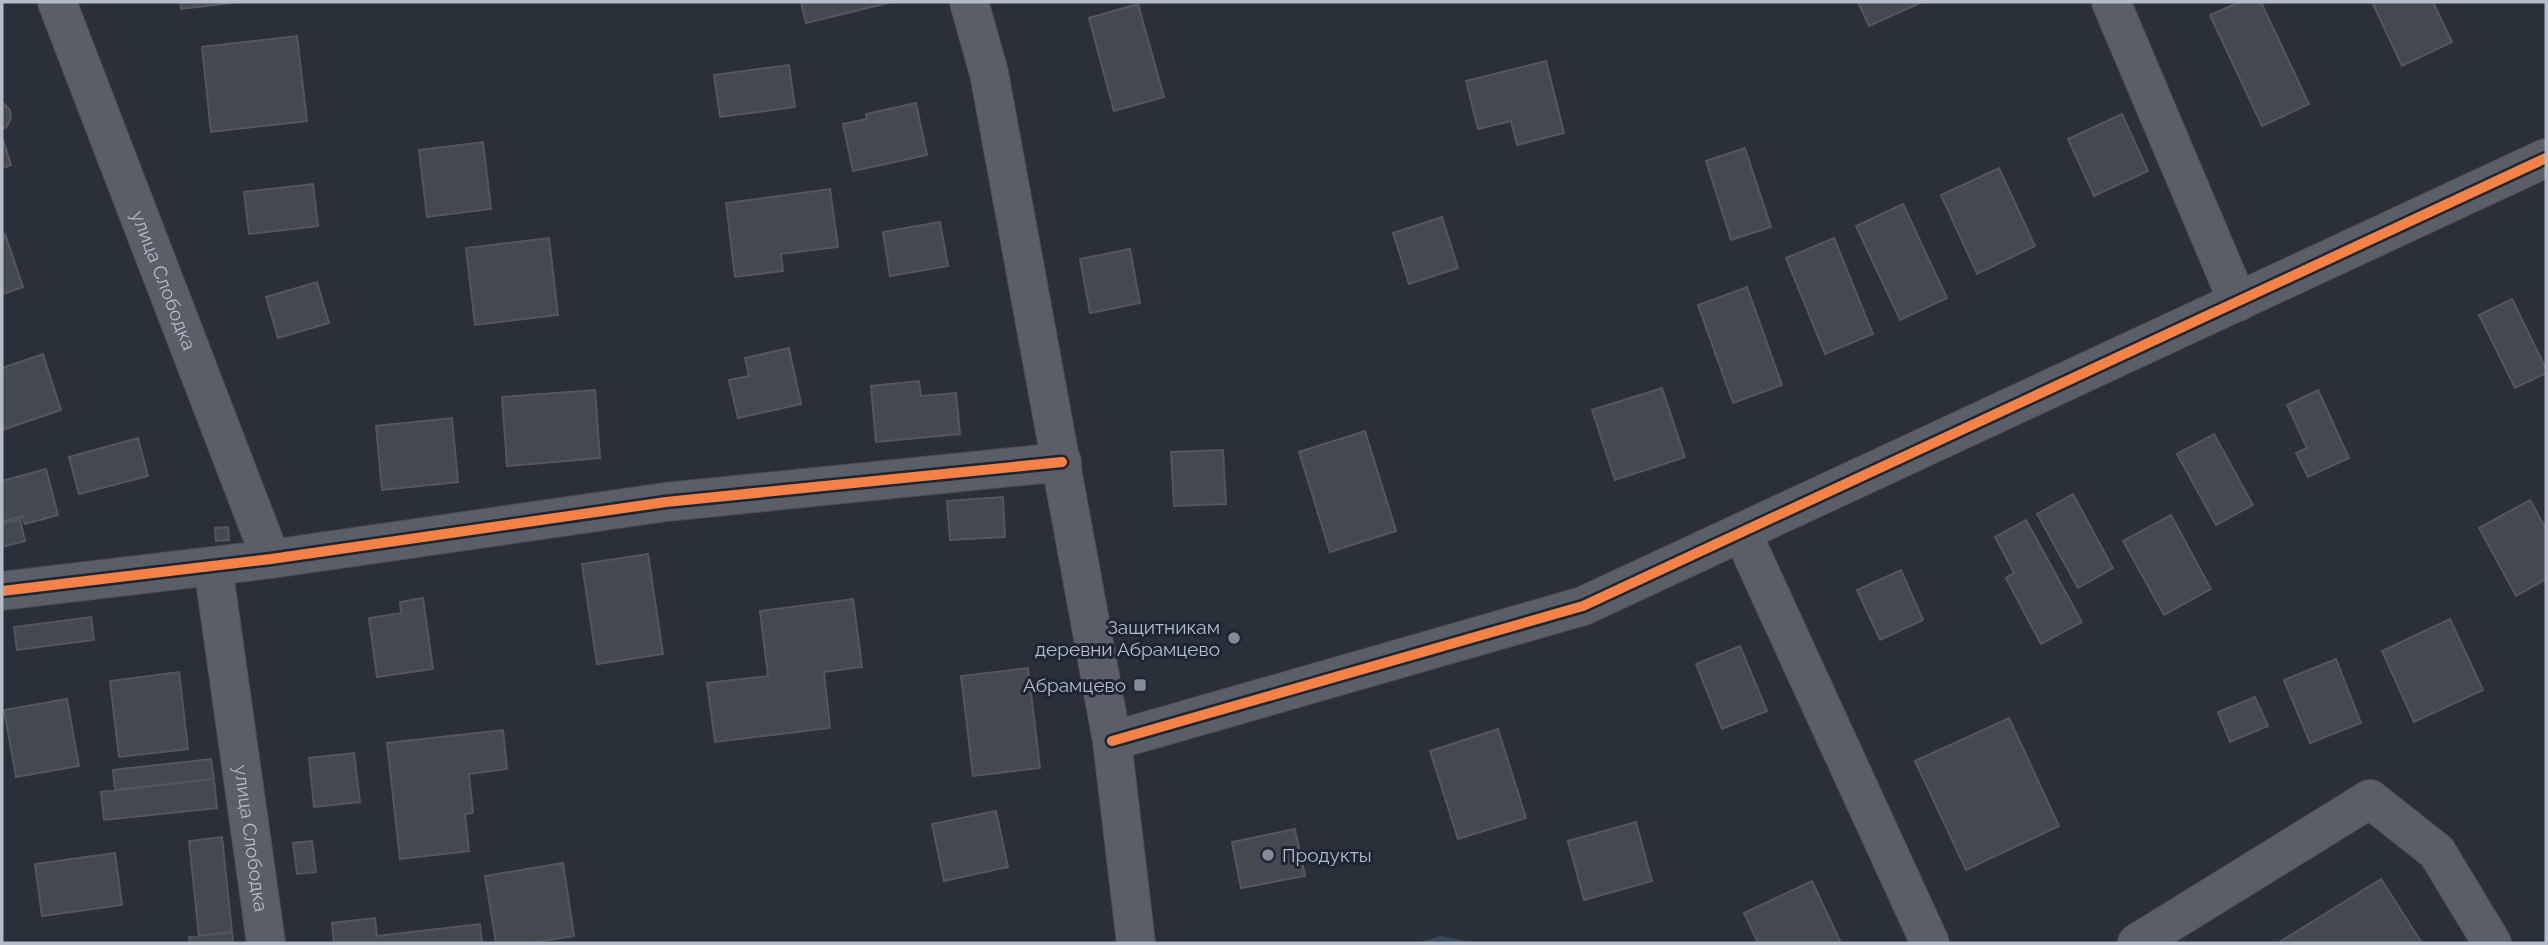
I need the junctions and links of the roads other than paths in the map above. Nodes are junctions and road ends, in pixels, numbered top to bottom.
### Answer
1 (57, 2) edge
2 (969, 2) edge
3 (2111, 2) edge
4 (2546, 158) edge
5 (2238, 302) junction
6 (1062, 463) junction
7 (1742, 533) junction
8 (271, 559) junction
9 (213, 566) junction
10 (2, 591) edge
11 (1112, 741) junction
12 (265, 943) edge
13 (1136, 943) edge
14 (1930, 943) edge
15 (2137, 943) edge
16 (2492, 943) edge

1 - 8 street, улица Слободка
2 - 6 street
3 - 5 street
4 - 5 street
5 - 7 street
6 - 8 street
6 - 11 street
7 - 11 street
7 - 14 street
8 - 9 street
9 - 10 street
9 - 12 street, улица Слободка
11 - 13 street
15 - 16 street

